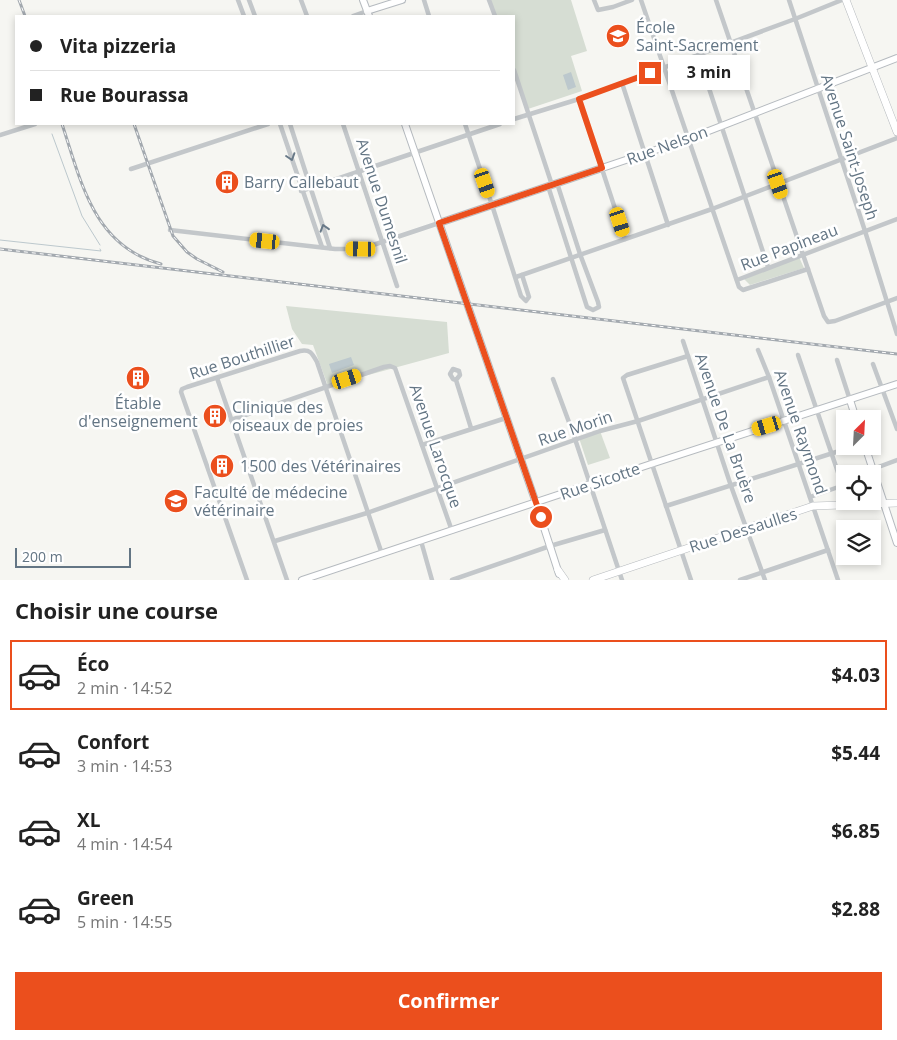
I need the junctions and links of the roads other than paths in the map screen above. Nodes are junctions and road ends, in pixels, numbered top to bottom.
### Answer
1 (238, 0) edge
2 (249, 0) edge
3 (302, 0) edge
4 (363, 0) edge
5 (402, 0) edge
6 (424, 0) edge
7 (489, 0) edge
8 (594, 0) edge
9 (632, 0) edge
10 (641, 0) edge
11 (716, 0) edge
12 (788, 0) edge
13 (844, 0) edge
14 (368, 14) edge
15 (244, 15) edge
16 (254, 15) edge
17 (307, 15) edge
18 (429, 15) edge
19 (495, 15) edge
20 (795, 19) junction
21 (730, 44) junction
22 (698, 56) junction
23 (897, 58) edge
24 (872, 67) junction
25 (664, 68) junction
26 (515, 73) edge
27 (622, 83) junction
28 (818, 88) junction
29 (579, 99) junction
30 (529, 114) junction
31 (754, 114) junction
32 (515, 119) edge
33 (32, 125) edge
34 (265, 125) edge
35 (280, 125) edge
36 (290, 125) edge
37 (344, 125) edge
38 (405, 125) edge
39 (464, 125) edge
40 (497, 125) edge
41 (721, 126) junction
42 (897, 132) edge
43 (0, 135) edge
44 (468, 135) junction
45 (897, 138) edge
46 (688, 139) junction
47 (415, 153) junction
48 (645, 154) junction
49 (842, 160) junction
50 (602, 168) junction
51 (131, 169) dead end
52 (358, 172) junction
53 (778, 184) junction
54 (553, 185) junction
55 (311, 187) junction
56 (302, 190) junction
57 (745, 197) junction
58 (492, 205) junction
59 (318, 208) junction
60 (712, 209) junction
61 (309, 211) junction
62 (897, 219) edge
63 (439, 223) junction
64 (668, 225) junction
65 (170, 230) dead end
66 (865, 231) junction
67 (625, 239) junction
68 (382, 242) junction
69 (322, 247) junction
70 (330, 248) junction
71 (580, 254) junction
72 (802, 254) junction
73 (571, 258) junction
74 (768, 267) junction
75 (808, 269) junction
76 (522, 275) junction
77 (516, 277) junction
78 (737, 280) junction
79 (397, 286) dead end
80 (897, 298) edge
81 (887, 302) junction
82 (897, 334) edge
83 (683, 341) dead end
84 (758, 350) dead end
85 (798, 355) dead end
86 (688, 356) junction
87 (837, 360) dead end
88 (873, 364) dead end
89 (769, 377) junction
90 (218, 378) junction
91 (553, 379) dead end
92 (456, 380) dead end
93 (897, 384) edge
94 (325, 387) junction
95 (883, 389) junction
96 (703, 399) junction
97 (850, 400) junction
98 (853, 410) edge
99 (817, 411) junction
100 (506, 418) junction
101 (231, 420) junction
102 (638, 421) junction
103 (784, 422) junction
104 (471, 428) junction
105 (897, 429) edge
106 (575, 439) junction
107 (718, 442) junction
108 (422, 445) junction
109 (836, 453) edge
110 (832, 454) junction
111 (520, 460) junction
112 (897, 460) edge
113 (651, 464) junction
114 (799, 464) junction
115 (836, 465) edge
116 (881, 469) edge
117 (590, 485) junction
118 (731, 486) junction
119 (836, 488) edge
120 (437, 489) junction
121 (881, 495) edge
122 (810, 497) junction
123 (536, 503) junction
124 (881, 503) edge
125 (884, 503) junction
126 (897, 503) edge
127 (836, 505) edge
128 (666, 506) junction
129 (813, 506) junction
130 (367, 513) junction
131 (747, 528) junction
132 (605, 530) junction
133 (452, 531) junction
134 (275, 541) junction
135 (421, 541) junction
136 (897, 543) edge
137 (550, 546) junction
138 (681, 550) junction
139 (828, 550) junction
140 (382, 554) junction
141 (558, 570) junction
142 (619, 571) junction
143 (763, 572) junction
144 (325, 577) edge
145 (247, 580) edge
146 (287, 580) edge
147 (302, 580) edge
148 (432, 580) edge
149 (452, 580) edge
150 (556, 580) edge
151 (561, 580) edge
152 (565, 580) edge
153 (593, 580) edge
154 (622, 580) edge
155 (691, 580) edge
156 (740, 580) edge
157 (765, 580) edge
158 (838, 580) edge

1 - 15 street
2 - 16 street
3 - 17 street
4 - 14 street
5 - 14 street
6 - 18 street
7 - 19 street
8 - 9 street
10 - 25 street
11 - 21 street
12 - 20 street, Avenue Saint-Joseph
13 - 20 street
13 - 24 main road
20 - 21 street
20 - 28 street, Avenue Saint-Joseph
21 - 22 street
21 - 31 street
22 - 25 street
22 - 41 street
23 - 24 street, Rue Nelson
24 - 28 street, Rue Nelson
24 - 42 main road
25 - 27 street
25 - 46 street
26 - 30 street
27 - 29 street
27 - 48 street
28 - 31 street, Rue Nelson
28 - 49 street, Avenue Saint-Joseph
29 - 30 street
29 - 50 street
30 - 32 street
30 - 54 street
31 - 41 street, Rue Nelson
31 - 53 street
33 - 43 street
34 - 51 street
35 -> 56 street
36 - 55 street
37 - 52 street, Avenue Dumesnil
38 - 47 street
39 - 44 street
40 - 44 street
41 - 46 street, Rue Nelson
41 - 57 street
44 - 47 street
44 - 58 street
45 - 49 street
46 - 48 street, Rue Nelson
46 - 60 street
47 - 52 street
47 - 63 street
48 - 50 street, Rue Nelson
48 - 64 street
49 - 53 street
49 - 66 street, Avenue Saint-Joseph
50 - 54 street, Rue Nelson
50 - 67 street
52 - 55 street
52 - 68 street, Avenue Dumesnil
53 - 57 street
53 - 72 street
54 - 58 street, Rue Nelson
54 - 71 street
54 - 73 street
55 - 56 street
55 - 59 street
56 - 61 street
57 - 60 street
57 - 74 street
58 - 63 street, Rue Nelson
58 - 77 street
59 - 61 street
70 -> 59 street
60 - 64 street
60 - 78 street
61 - 69 street
62 - 66 street, Rue Papineau
63 - 68 street, Rue Nelson
63 - 100 street
64 - 67 street
65 - 69 street, Rue Nelson
66 - 72 street, Rue Papineau
66 - 81 street, Avenue Saint-Joseph
67 - 71 street
68 - 70 street, Rue Nelson
68 - 79 street, Avenue Dumesnil
69 - 70 street, Rue Nelson
71 - 73 street
71 - 73 street
72 - 74 street, Rue Papineau
72 - 75 street
73 - 76 street
74 - 78 street, Rue Papineau
75 - 78 street, Rue Papineau
75 - 81 street
76 - 77 street
76 - 77 street
80 - 81 street
81 - 82 street, Avenue Saint-Joseph
83 - 86 street, Avenue De La Bruère
84 - 89 street, Avenue Raymond
85 - 99 street
86 - 96 street, Avenue De La Bruère
86 - 102 street
87 - 97 street
88 - 95 street
89 - 96 street, Rue Morin
89 - 103 street, Avenue Raymond
90 - 94 street, Rue Bouthillier
90 - 101 street
90 - 145 street, Rue Bouthillier
91 - 106 street
92 - 104 street
93 - 95 street, Rue Sicotte
94 - 101 street
94 - 108 street, Avenue Larocque
94 - 130 street
95 - 97 street, Rue Sicotte
95 - 105 street
96 - 102 street, Rue Morin
96 - 107 street, Avenue De La Bruère
97 - 98 street
97 - 99 street, Rue Sicotte
99 - 103 street, Rue Sicotte
99 - 110 street
100 - 104 street
100 - 111 street
101 - 134 street
102 - 106 street, Rue Morin
102 - 113 street
103 - 107 street, Rue Sicotte
103 - 114 street, Avenue Raymond
104 - 108 street
106 - 111 street, Rue Morin
106 - 117 street
107 - 113 street, Rue Sicotte
107 - 118 street, Avenue De La Bruère
108 - 120 street, Avenue Larocque
109 - 110 street
110 - 114 street
110 - 115 street
111 - 120 street, Rue Morin
111 - 123 street
112 - 116 street
113 - 117 street, Rue Sicotte
113 - 128 street
114 - 118 street
114 - 122 street, Avenue Raymond
117 - 123 street, Rue Sicotte
117 - 132 street
118 - 128 street
118 - 131 street, Avenue De La Bruère
119 - 122 street
120 - 130 street, Rue Morin
120 - 133 street, Avenue Larocque
121 - 125 street
122 - 129 street, Avenue Raymond
123 - 133 street, Rue Sicotte
123 - 137 street
124 - 125 main road, Rue Dessaulles
125 - 126 main road, Rue Dessaulles
125 - 136 street
127 - 129 main road, Rue Dessaulles
128 - 138 street
129 - 131 main road, Rue Dessaulles
129 - 139 street, Avenue Raymond
130 - 134 street, Rue Morin
130 - 140 street
131 - 138 main road, Rue Dessaulles
131 - 143 street, Avenue De La Bruère
132 - 137 street
132 - 142 street
133 - 135 street, Rue Sicotte
134 - 146 street
135 - 140 street, Rue Sicotte
135 - 148 street
137 - 141 street
137 - 149 street
138 - 142 main road, Rue Dessaulles
138 - 155 street
139 - 143 street
139 - 158 street, Avenue Raymond
140 - 144 street, Rue Sicotte
141 - 150 main road
141 - 151 street
141 - 152 main road
142 - 153 main road, Rue Dessaulles
142 - 154 street
143 - 156 street
143 - 157 street, Avenue De La Bruère
144 - 147 street, Rue Sicotte

